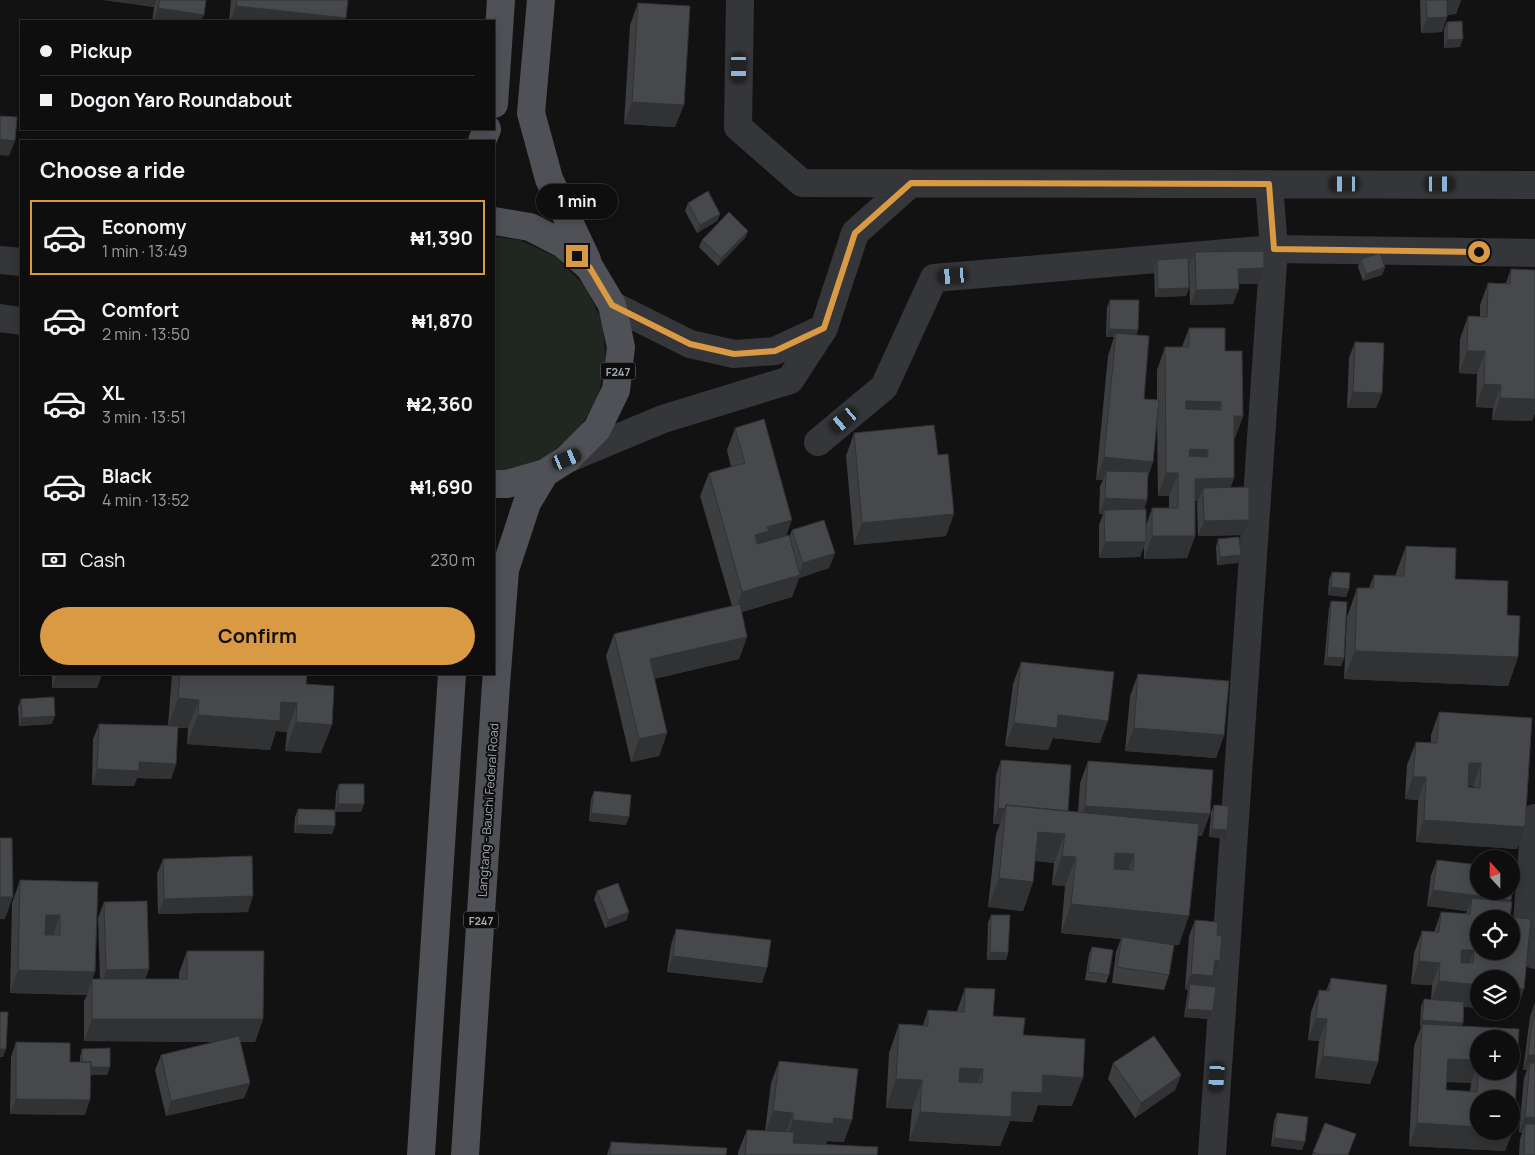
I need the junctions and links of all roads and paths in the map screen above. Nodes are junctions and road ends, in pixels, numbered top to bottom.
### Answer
1 (501, 0) edge
2 (541, 0) edge
3 (740, 0) edge
4 (495, 89) edge
5 (911, 183) junction
6 (1269, 184) junction
7 (1535, 185) edge
8 (495, 221) edge
9 (1274, 249) junction
10 (1535, 253) edge
11 (0, 260) edge
12 (20, 262) edge
13 (590, 268) junction
14 (612, 305) junction
15 (0, 318) edge
16 (20, 321) edge
17 (824, 328) junction
18 (818, 442) dead end
19 (556, 466) junction
20 (495, 484) edge
21 (452, 675) edge
22 (1535, 818) edge
23 (1535, 955) edge
24 (421, 1155) edge
25 (465, 1155) edge
26 (1212, 1155) edge

1 - 4 main road
2 - 13 main road, F247
3 - 5 street
5 - 6 street
5 - 17 street
6 - 7 street
6 - 9 street
8 - 13 main road, F247
9 - 10 street
9 - 18 street
9 - 26 street
11 - 12 street
13 - 14 main road, F247
14 - 17 street
14 - 19 main road, F247
15 - 16 street
17 - 19 street
19 - 20 main road, F247
19 - 25 main road, Langtang - Bauchi Federal Road / F247
21 - 24 main road
22 - 23 street

